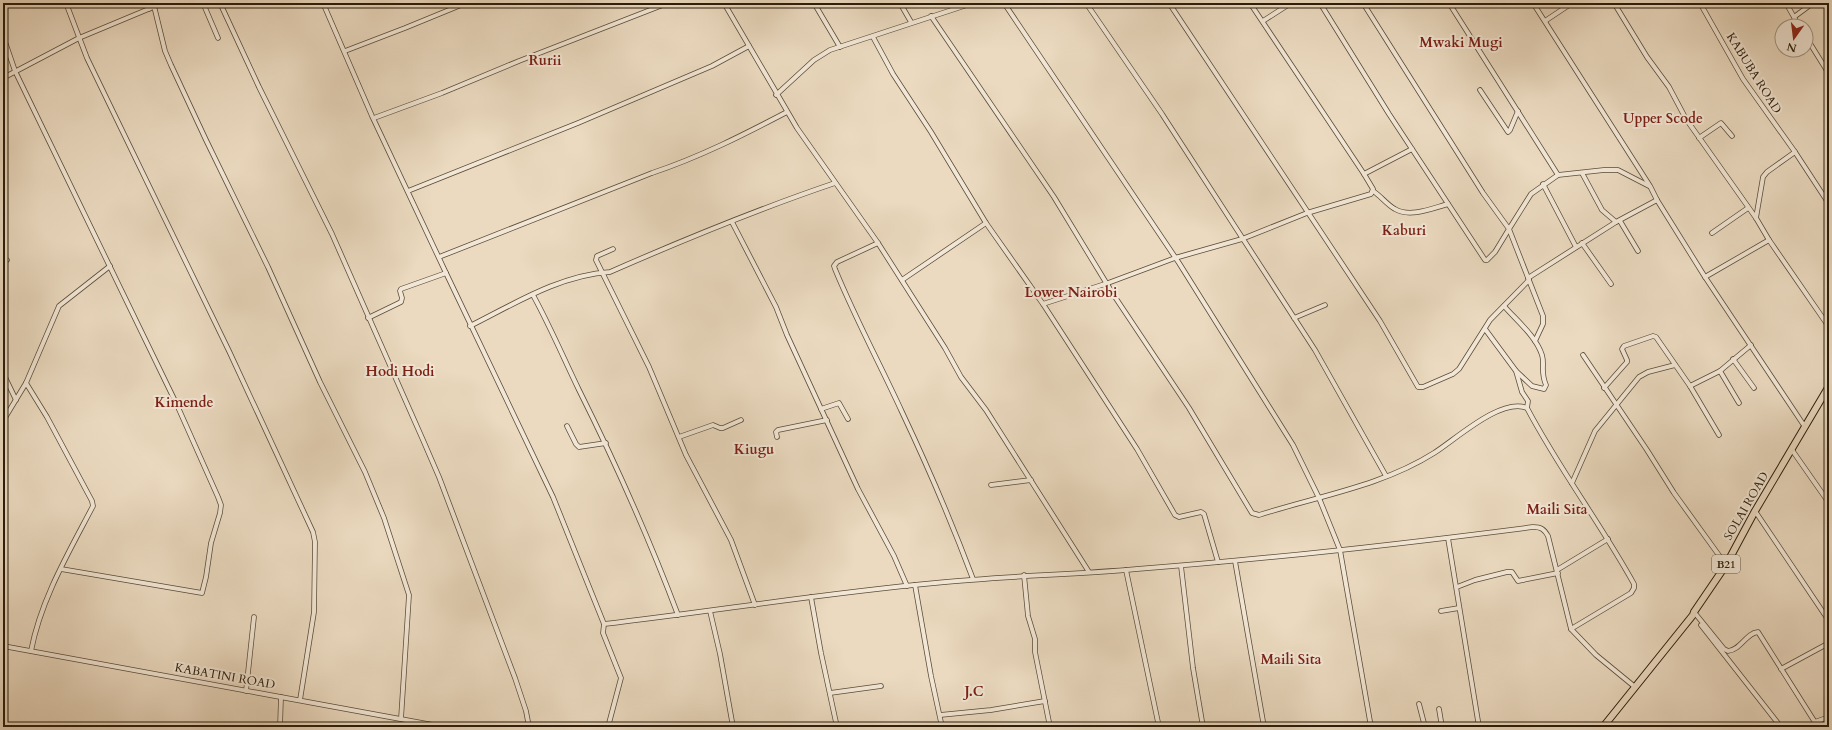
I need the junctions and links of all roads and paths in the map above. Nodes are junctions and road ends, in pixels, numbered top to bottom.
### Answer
1 (66, 3) edge
2 (146, 3) edge
3 (163, 3) edge
4 (203, 3) edge
5 (220, 3) edge
6 (323, 3) edge
7 (466, 3) edge
8 (668, 3) edge
9 (724, 3) edge
10 (814, 3) edge
11 (900, 3) edge
12 (973, 3) edge
13 (1004, 3) edge
14 (1086, 3) edge
15 (1169, 3) edge
16 (1250, 3) edge
17 (1291, 3) edge
18 (1320, 3) edge
19 (1363, 3) edge
20 (1449, 3) edge
21 (1533, 3) edge
22 (1572, 3) edge
23 (1614, 3) edge
24 (1700, 3) edge
25 (1786, 3) edge
26 (1813, 3) edge
27 (154, 6) junction
28 (149, 9) junction
29 (931, 16) junction
30 (1794, 17) joint
31 (1263, 21) junction
32 (1545, 21) junction
33 (912, 22) junction
34 (3, 36) edge
35 (873, 37) junction
36 (79, 38) junction
37 (218, 38) dead end
38 (749, 46) junction
39 (840, 47) junction
40 (1814, 50) edge
41 (345, 51) junction
42 (15, 71) junction
43 (1829, 74) edge
44 (3, 78) edge
45 (1480, 90) dead end
46 (776, 95) junction
47 (1518, 111) junction
48 (787, 112) junction
49 (374, 118) junction
50 (1732, 136) dead end
51 (1699, 138) junction
52 (1412, 149) junction
53 (1795, 152) junction
54 (1582, 173) junction
55 (1364, 174) junction
56 (1558, 175) junction
57 (835, 183) junction
58 (1544, 184) junction
59 (1650, 186) junction
60 (408, 191) junction
61 (1373, 191) junction
62 (1657, 200) junction
63 (1448, 204) junction
64 (1829, 204) edge
65 (1748, 208) junction
66 (1307, 213) junction
67 (1756, 218) junction
68 (732, 222) junction
69 (1618, 222) junction
70 (986, 224) junction
71 (1509, 229) junction
72 (1712, 233) dead end
73 (1242, 239) junction
74 (1769, 240) junction
75 (878, 243) junction
76 (1582, 243) junction
77 (1576, 247) junction
78 (613, 249) dead end
79 (1638, 251) dead end
80 (439, 257) junction
81 (1175, 258) junction
82 (110, 266) junction
83 (603, 272) junction
84 (446, 273) junction
85 (1705, 278) junction
86 (1528, 279) junction
87 (902, 280) junction
88 (1108, 283) junction
89 (1611, 284) dead end
90 (533, 295) junction
91 (1043, 304) junction
92 (1325, 305) dead end
93 (1504, 306) junction
94 (368, 318) junction
95 (1294, 318) junction
96 (470, 326) junction
97 (1829, 327) edge
98 (1485, 329) junction
99 (1535, 341) junction
100 (1750, 345) junction
101 (1583, 355) dead end
102 (1733, 359) junction
103 (1675, 365) junction
104 (1516, 371) junction
105 (1720, 372) junction
106 (3, 373) edge
107 (1523, 379) junction
108 (1518, 381) junction
109 (26, 383) junction
110 (1690, 386) junction
111 (1829, 387) edge
112 (1604, 388) junction
113 (1754, 388) dead end
114 (16, 400) junction
115 (1739, 402) dead end
116 (1615, 405) junction
117 (821, 408) junction
118 (1527, 408) junction
119 (848, 419) dead end
120 (741, 420) dead end
121 (827, 420) junction
122 (3, 421) edge
123 (567, 426) dead end
124 (1805, 427) junction
125 (1719, 435) dead end
126 (678, 437) junction
127 (777, 437) dead end
128 (606, 443) junction
129 (1792, 450) junction
130 (1386, 476) junction
131 (1031, 480) junction
132 (1572, 484) junction
133 (991, 486) dead end
134 (1319, 498) junction
135 (1829, 503) edge
136 (1755, 511) junction
137 (1448, 538) junction
138 (1608, 539) junction
139 (1340, 550) junction
140 (1235, 561) junction
141 (1218, 562) junction
142 (1726, 565) junction
143 (1181, 566) junction
144 (61, 569) junction
145 (1126, 570) junction
146 (1090, 572) junction
147 (1557, 572) junction
148 (1024, 575) junction
149 (974, 579) junction
150 (915, 585) junction
151 (907, 586) junction
152 (1457, 587) junction
153 (811, 597) junction
154 (755, 605) junction
155 (1829, 607) edge
156 (1459, 608) junction
157 (710, 611) junction
158 (1441, 611) dead end
159 (1824, 613) junction
160 (678, 614) junction
161 (1694, 614) junction
162 (254, 617) dead end
163 (1829, 621) edge
164 (604, 624) junction
165 (1571, 629) junction
166 (1829, 643) edge
167 (3, 646) edge
168 (31, 651) junction
169 (1781, 669) junction
170 (881, 686) dead end
171 (1635, 686) junction
172 (246, 691) junction
173 (830, 693) junction
174 (281, 697) junction
175 (300, 700) junction
176 (1045, 701) junction
177 (1419, 704) dead end
178 (1439, 709) dead end
179 (940, 714) junction
180 (1829, 717) edge
181 (401, 719) junction
182 (1815, 722) junction
183 (280, 727) edge
184 (444, 727) edge
185 (528, 727) edge
186 (608, 727) edge
187 (733, 727) edge
188 (837, 727) edge
189 (942, 727) edge
190 (1050, 727) edge
191 (1159, 727) edge
192 (1203, 727) edge
193 (1264, 727) edge
194 (1371, 727) edge
195 (1425, 727) edge
196 (1442, 727) edge
197 (1479, 727) edge
198 (1603, 727) edge
199 (1781, 727) edge
200 (1818, 727) edge

1 - 36 street
2 - 28 street
3 - 27 street
4 - 37 street
5 - 94 street
6 - 41 street
7 - 41 street
8 - 49 street
9 - 38 street
10 - 39 street
11 - 33 street
12 - 29 street
13 - 81 street
14 - 73 street
15 - 66 street
16 - 31 street
17 - 31 street
18 - 52 street
19 - 71 street
20 - 47 street
21 - 32 street
22 - 32 street
23 - 51 street
24 - 53 street, KABUBA ROAD
25 - 30 street
26 - 30 street
27 - 28 street
27 - 181 street
28 - 36 street
29 - 33 street
29 - 88 street
31 - 55 street
32 - 59 street
33 - 35 street
34 - 42 street
35 - 39 street
35 - 70 street
36 - 42 street
36 - 175 street
38 - 46 street
38 - 60 street
39 - 46 street
40 - 43 street
41 - 49 street
42 - 44 street
42 - 82 street
45 - 47 street
46 - 48 street
47 - 56 street
48 - 57 street
48 - 80 street
49 - 60 street
50 - 51 street
51 - 65 street
52 - 55 street
52 - 63 street
53 - 64 street, KABUBA ROAD
53 - 67 street
54 - 56 street
54 - 59 street
54 - 69 street
55 - 61 street
56 - 58 street
57 - 68 street
57 - 75 street
58 - 71 street
58 - 77 street
59 - 62 street
60 - 80 street
61 - 63 street
61 - 66 street
62 - 69 street
62 - 85 street
63 - 71 street
65 - 67 street
65 - 72 street
66 - 73 street
66 - 98 street
67 - 74 street
68 - 83 street
68 - 117 street
69 - 76 street
69 - 79 street
70 - 87 street
70 - 91 street
71 - 86 street
73 - 81 street
73 - 95 street
74 - 85 street
74 - 97 street
75 - 87 street
75 - 149 street
76 - 77 street
76 - 89 street
77 - 86 street
78 - 83 street
80 - 84 street
81 - 88 street
81 - 134 street
82 - 109 street
82 - 144 street
83 - 90 street
83 - 126 street
84 - 94 street
84 - 96 street
85 - 100 street
86 - 93 street
86 - 99 street
87 - 131 street
88 - 91 street
88 - 134 street
90 - 96 street
90 - 128 street
91 - 141 street
92 - 95 street
93 - 98 street
93 - 99 street
94 - 185 street
95 - 130 street
96 - 164 street
98 - 104 street
99 - 107 street
100 - 102 street
100 - 124 street
101 - 112 street
102 - 105 street
102 - 113 street
103 - 110 street
103 - 112 street
103 - 116 street
104 - 107 street
104 - 108 street
105 - 110 street
105 - 115 street
106 - 114 street
107 - 108 street
108 - 118 street
109 - 114 street
109 - 144 street
110 - 125 street
111 - 124 highway, SOLAI ROAD / B21
112 - 116 street
114 - 122 street
116 - 132 street
116 - 142 street
117 - 119 street
117 - 121 street
118 - 130 street
118 - 132 street
120 - 126 street
121 - 127 street
121 - 151 street
123 - 128 street
124 - 129 highway, SOLAI ROAD / B21
126 - 154 street
128 - 160 street
129 - 135 street
129 - 136 highway, SOLAI ROAD / B21
130 - 134 street
131 - 133 street
131 - 146 street
132 - 138 street
134 - 139 street
136 - 142 highway, SOLAI ROAD / B21
136 - 159 street
137 - 139 street
137 - 147 street
137 - 152 street
138 - 147 street
138 - 165 street
139 - 140 street
139 - 194 street
140 - 141 street
140 - 193 street
141 - 143 street
142 - 161 highway, SOLAI ROAD / B21
143 - 145 street
143 - 192 street
144 - 168 street
145 - 146 street
145 - 191 street
146 - 148 street
147 - 152 street
147 - 165 street
148 - 149 street
148 - 176 street
149 - 150 street
150 - 151 street
150 - 179 street
151 - 153 street
152 - 156 street
153 - 154 street
153 - 173 street
154 - 157 street
155 - 159 street
156 - 158 street
156 - 197 street
157 - 160 street
157 - 187 street
159 - 163 street
160 - 164 street
161 - 169 street
161 - 171 highway, SOLAI ROAD / B21
161 - 199 street
162 - 172 street
164 - 186 street
165 - 171 street
166 - 169 street
167 - 168 street, KABATINI ROAD
168 - 172 street, KABATINI ROAD
169 - 182 street
170 - 173 street
171 - 198 highway, SOLAI ROAD / B21
172 - 174 street, KABATINI ROAD
173 - 188 street
174 - 175 street, KABATINI ROAD
174 - 183 street
175 - 181 street, KABATINI ROAD
176 - 179 street
176 - 190 street
177 - 195 street
178 - 196 street
179 - 189 street
180 - 182 street
181 - 184 street, KABATINI ROAD
182 - 200 street

